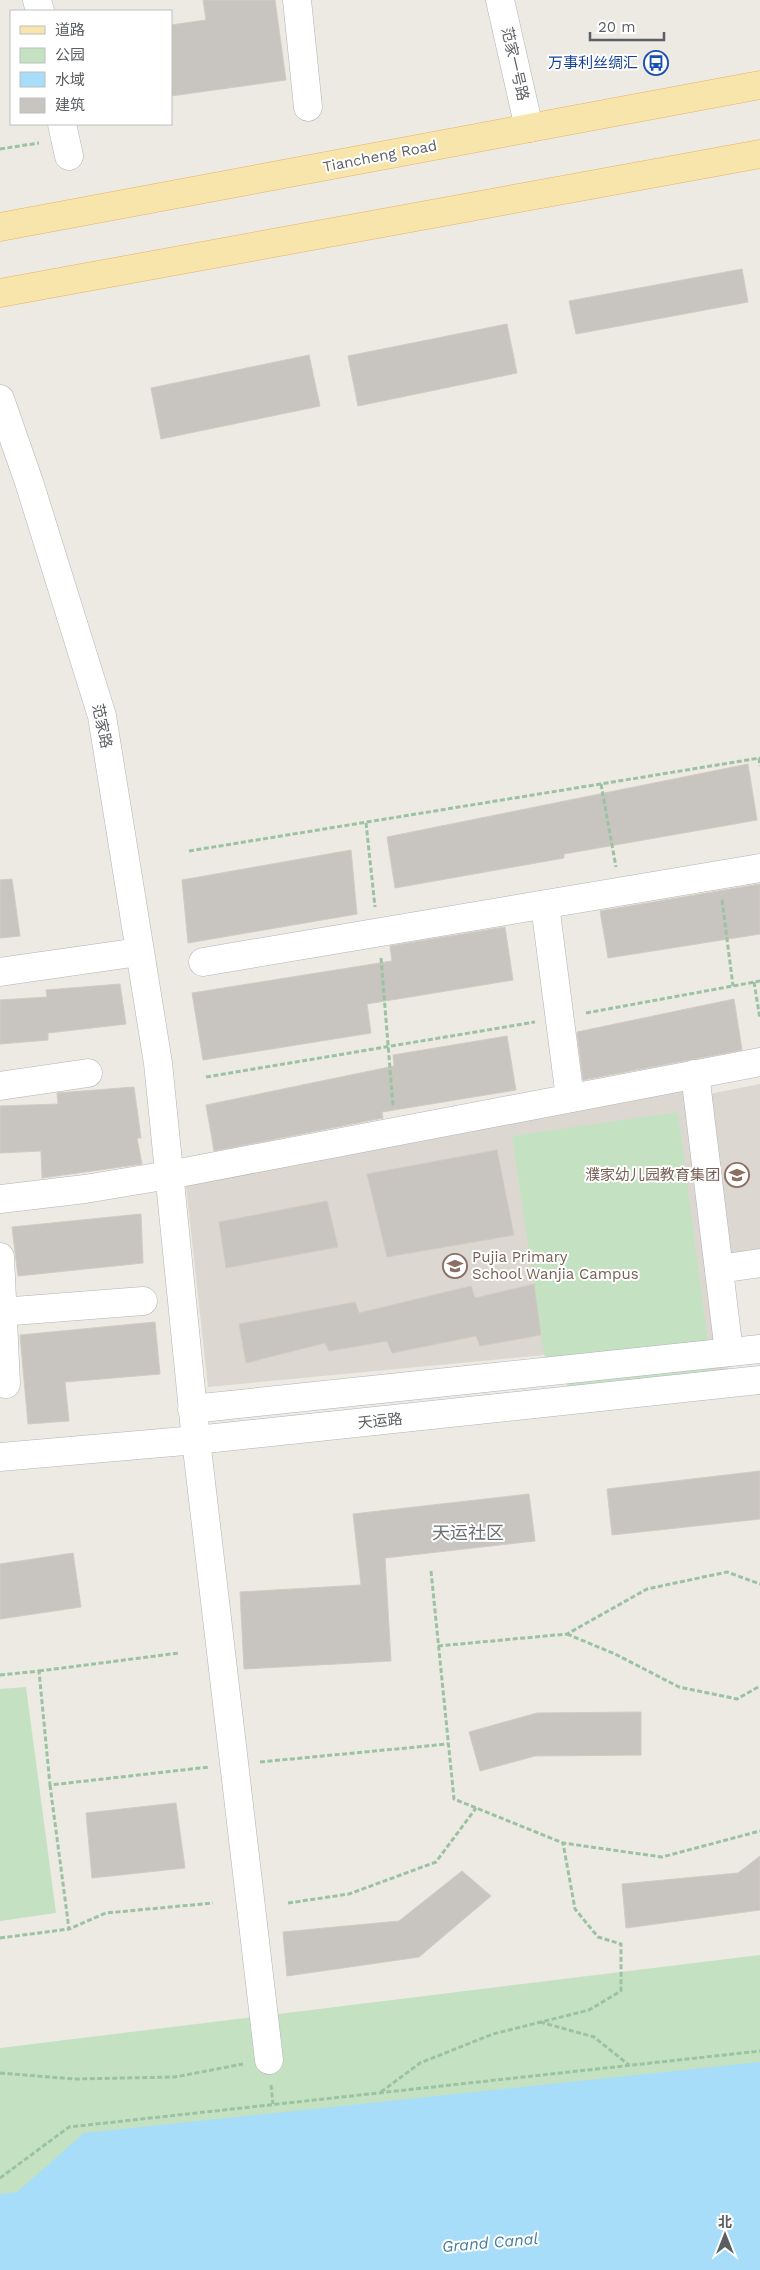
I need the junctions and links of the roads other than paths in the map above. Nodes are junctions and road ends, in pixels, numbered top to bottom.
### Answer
1 (297, 0) edge
2 (500, 0) edge
3 (760, 85) edge
4 (308, 107) dead end
5 (529, 128) junction
6 (760, 154) edge
7 (0, 227) edge
8 (0, 292) edge
9 (0, 399) edge
10 (760, 868) edge
11 (545, 906) junction
12 (138, 952) junction
13 (203, 962) dead end
14 (0, 972) edge
15 (760, 1062) edge
16 (88, 1073) dead end
17 (695, 1074) junction
18 (0, 1086) edge
19 (570, 1098) junction
20 (169, 1175) junction
21 (0, 1199) edge
22 (0, 1257) edge
23 (760, 1263) edge
24 (719, 1269) junction
25 (143, 1301) dead end
26 (2, 1312) edge
27 (760, 1349) edge
28 (730, 1352) junction
29 (760, 1380) edge
30 (6, 1384) dead end
31 (192, 1409) junction
32 (196, 1440) junction
33 (0, 1457) edge
34 (269, 2060) road end

1 - 4 street
2 - 5 street, 范家一号路
3 - 5 main road, Tiancheng Road
5 - 7 main road, Tiancheng Road
6 - 8 main road
9 - 12 street, 范家路
10 - 11 street
11 - 13 street
11 - 19 street
12 - 14 street
12 - 20 street, 范家路
15 - 17 street
16 - 18 street
17 - 19 street
17 - 24 street
19 - 20 street
20 - 21 street
20 - 31 street, 范家路
22 - 26 street
23 - 24 street
24 - 28 street
25 - 26 street
26 - 30 street
27 - 28 street
28 - 31 street
29 - 32 street, 天运路
31 - 32 street, 范家路
32 - 33 street, 天运路
32 - 34 street, 范家路

